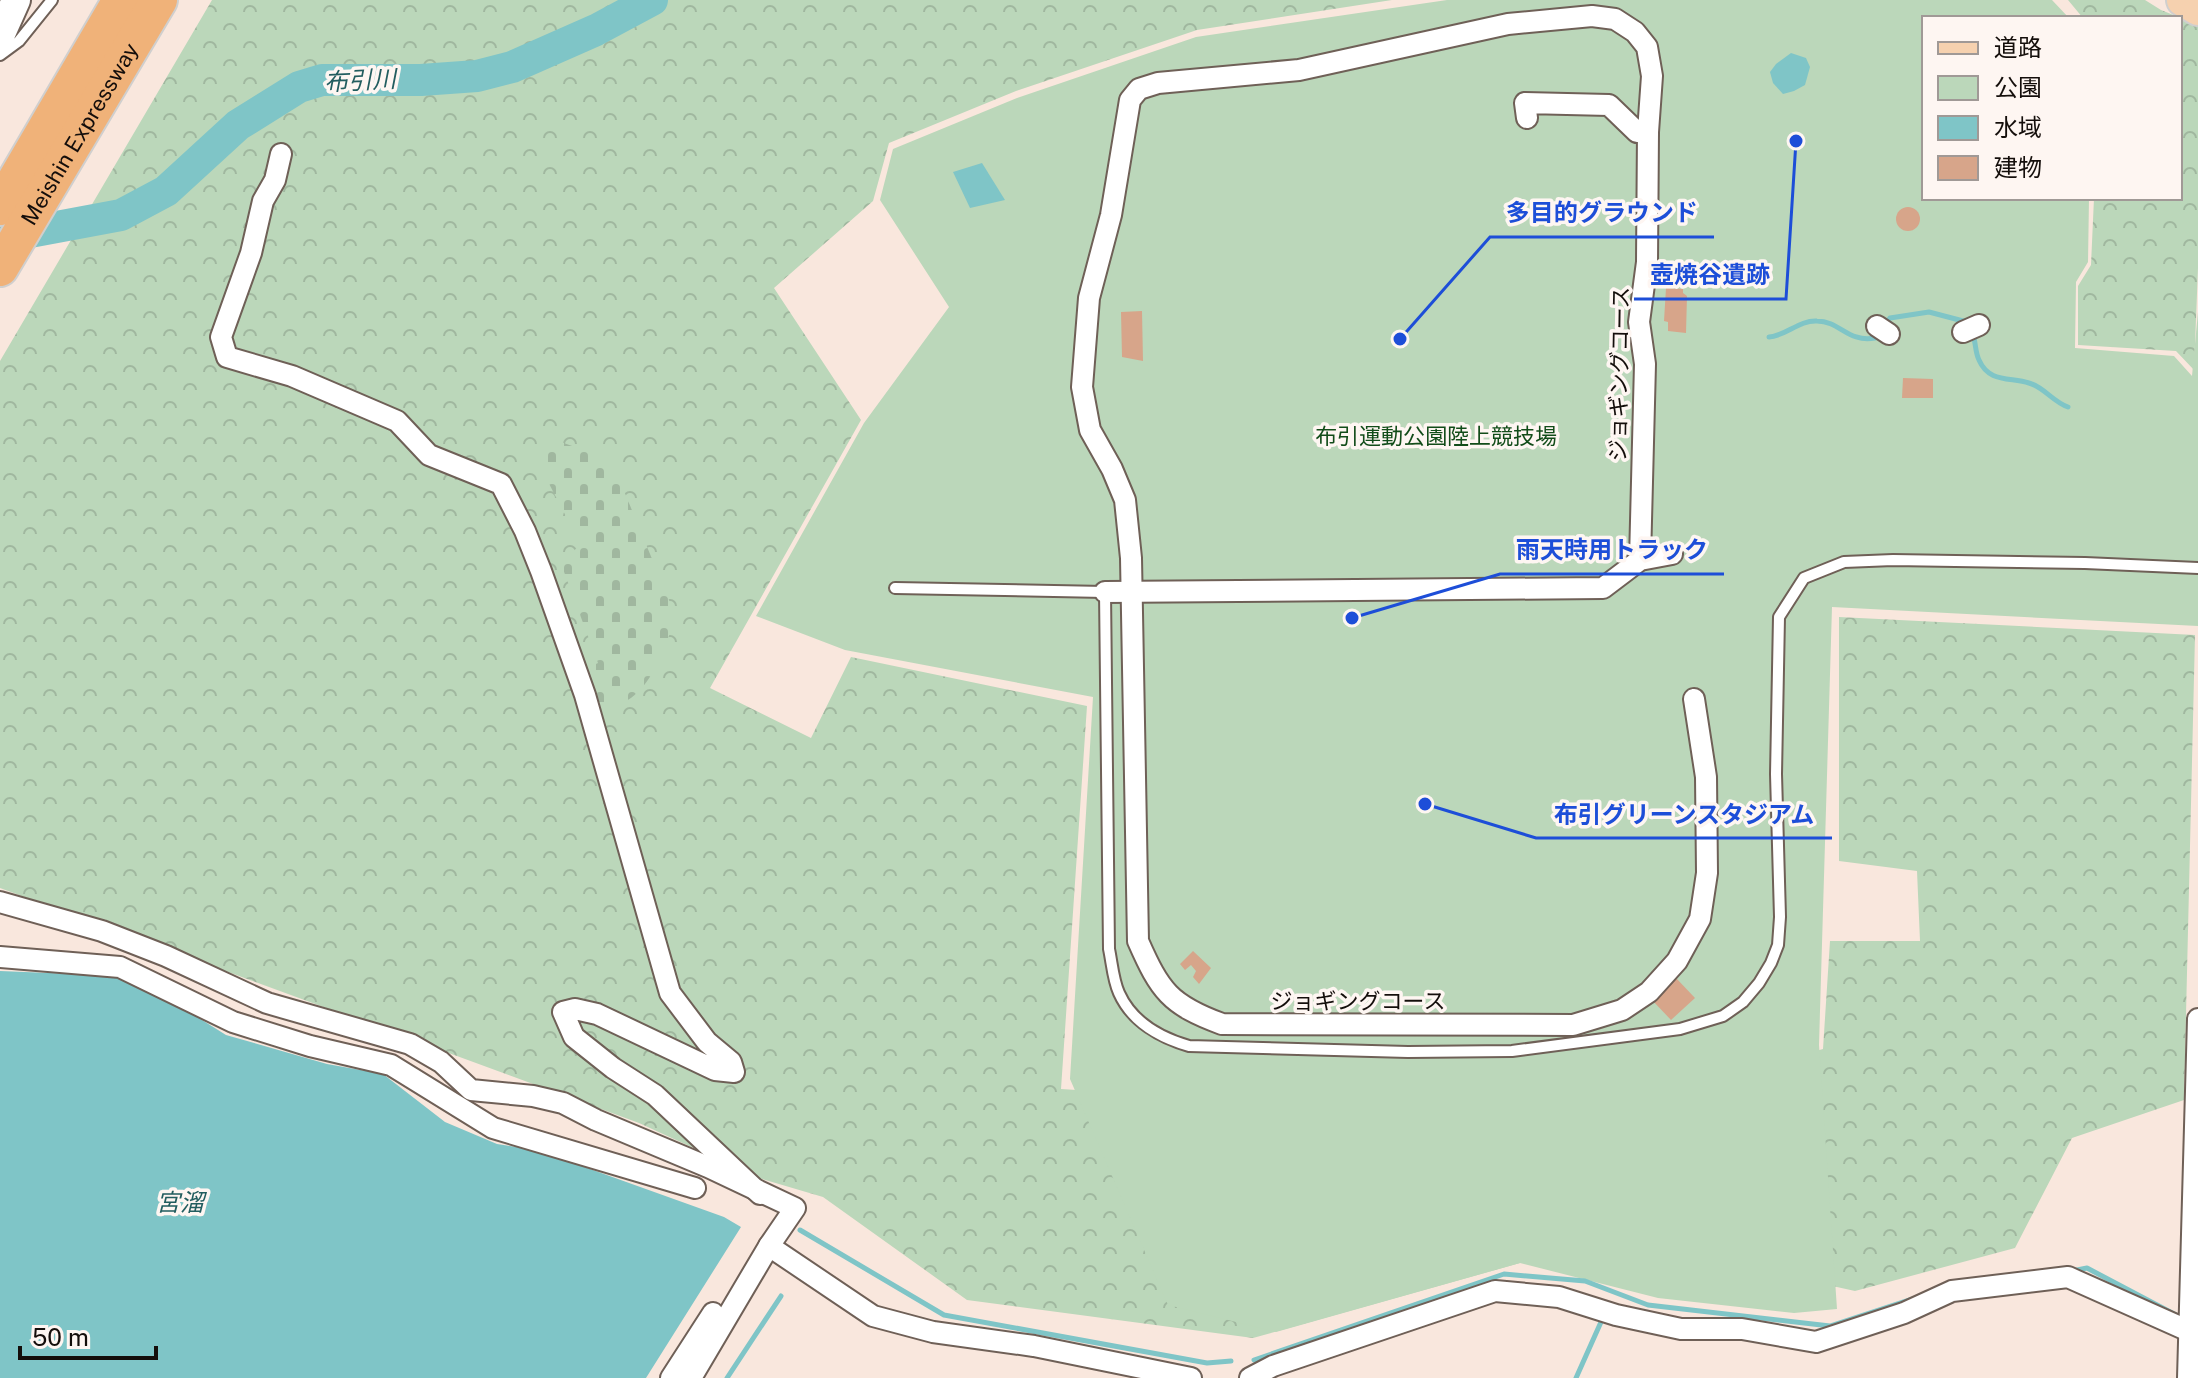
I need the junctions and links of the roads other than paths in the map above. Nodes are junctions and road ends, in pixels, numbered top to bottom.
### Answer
1 (16, 0) edge
2 (52, 0) edge
3 (121, 0) edge
4 (159, 0) edge
5 (2183, 0) edge
6 (2198, 9) edge
7 (0, 36) edge
8 (0, 55) edge
9 (1527, 118) dead end
10 (1648, 132) junction
11 (281, 154) dead end
12 (0, 207) edge
13 (2, 265) edge
14 (1672, 554) dead end
15 (1640, 560) junction
16 (2198, 568) edge
17 (895, 588) dead end
18 (1105, 592) junction
19 (1132, 592) junction
20 (1694, 699) dead end
21 (0, 902) edge
22 (0, 957) edge
23 (2198, 1019) edge
24 (695, 1188) dead end
25 (760, 1194) junction
26 (769, 1235) junction
27 (2195, 1334) edge
28 (671, 1378) edge
29 (691, 1378) edge
30 (1191, 1378) edge
31 (1250, 1378) edge
32 (2188, 1378) edge

1 - 7 street
2 - 8 lane
3 - 12 highway, Meishin Expressway
4 - 13 highway, Meishin Expressway
5 - 6 main road
9 - 10 street
10 - 15 street, ジョギングコース
10 - 19 street, ジョギングコース
11 - 25 street
14 - 15 street
15 - 19 street
16 - 18 lane
17 - 18 lane
18 - 19 street
19 - 20 street, ジョギングコース
21 - 25 street
22 - 24 street
23 - 27 street
25 - 26 street
26 - 28 street
26 - 29 street
26 - 30 street
27 - 31 street
27 - 32 street

